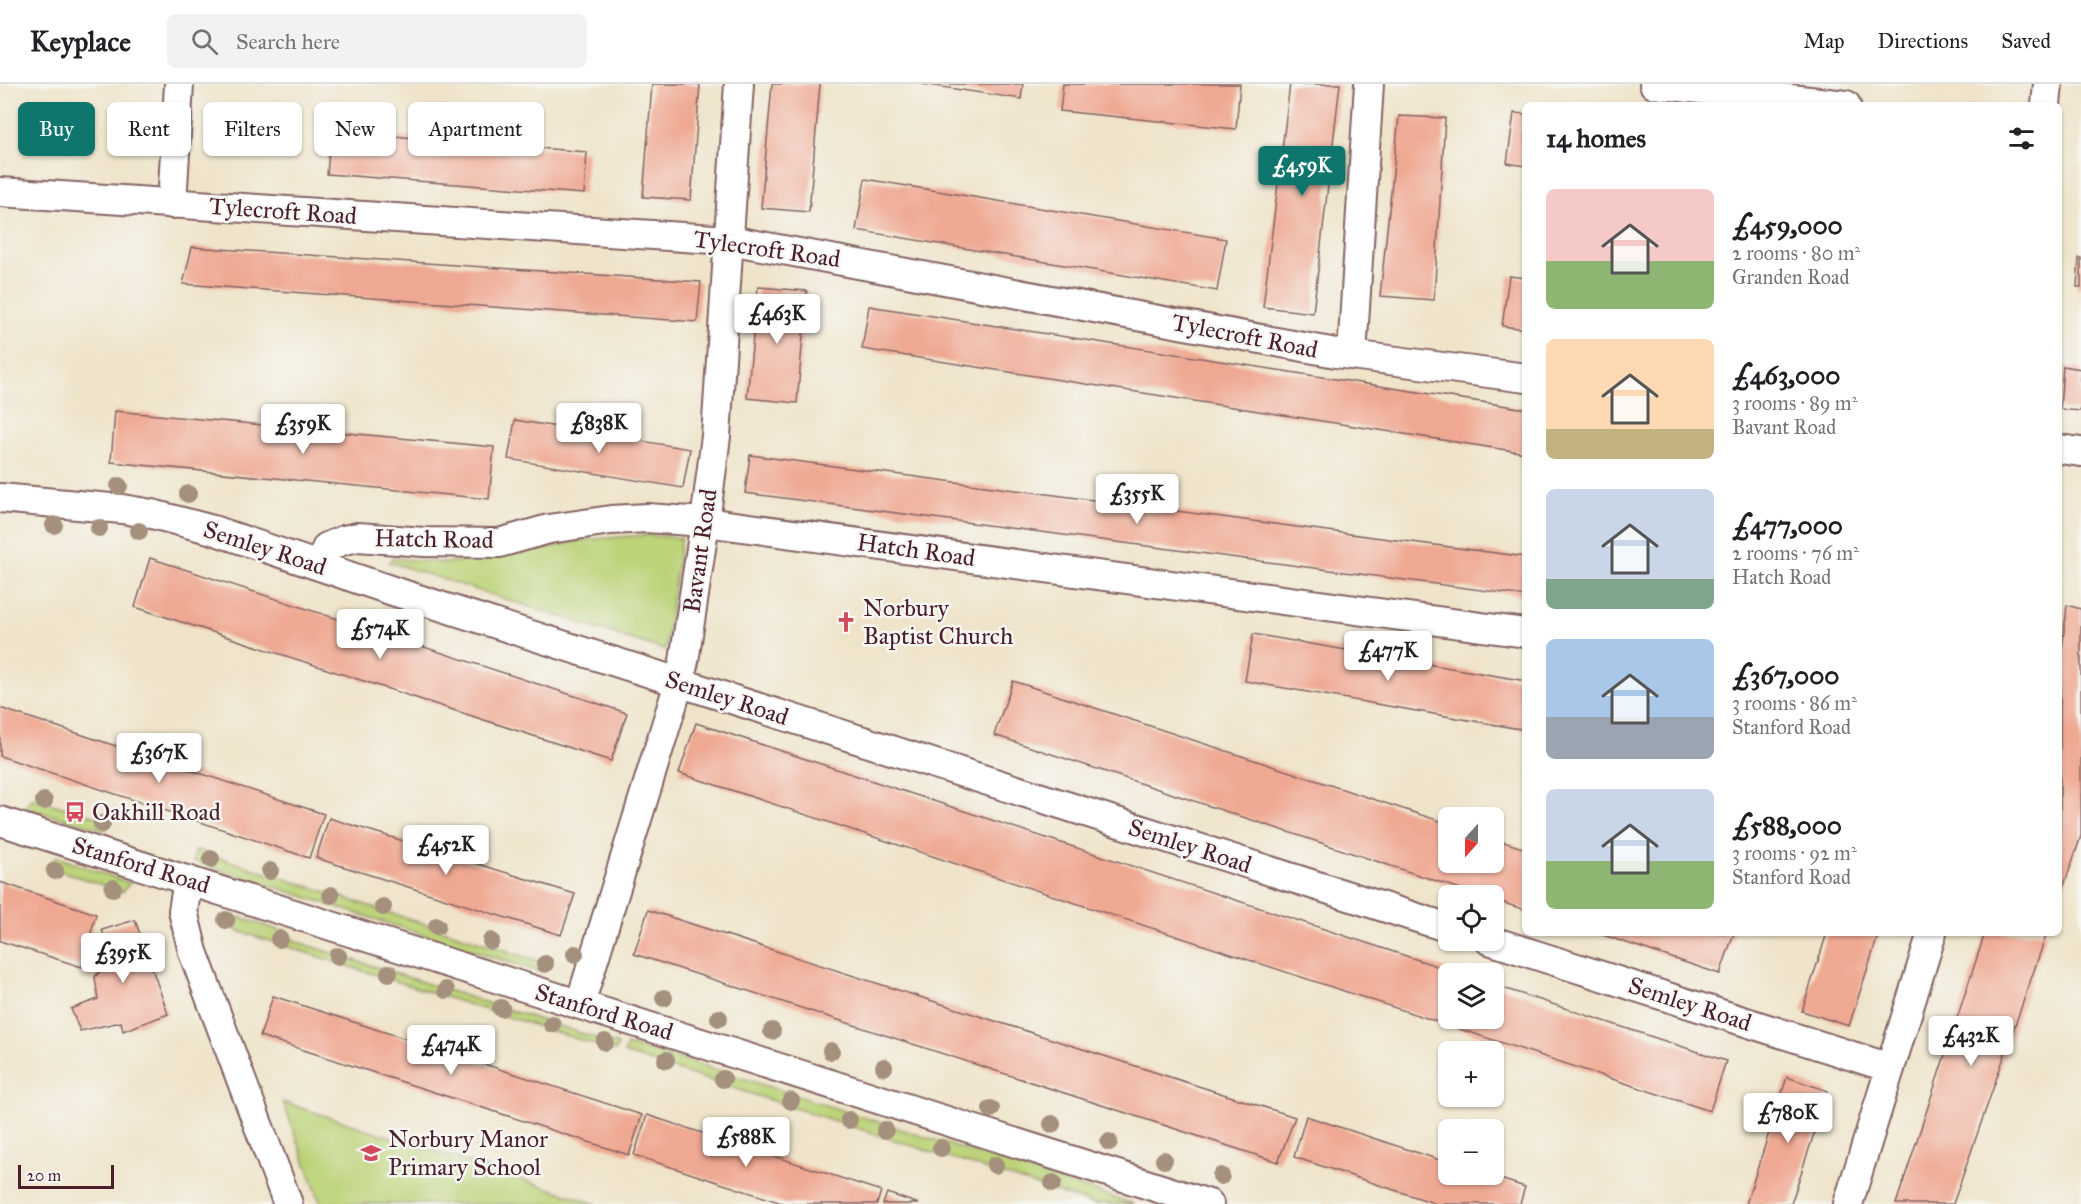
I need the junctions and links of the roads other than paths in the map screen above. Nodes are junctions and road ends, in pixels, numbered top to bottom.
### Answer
1 (179, 84) edge
2 (739, 84) edge
3 (1369, 84) edge
4 (1654, 84) edge
5 (2048, 84) edge
6 (1819, 102) edge
7 (2046, 102) edge
8 (0, 192) edge
9 (172, 204) junction
10 (729, 240) junction
11 (1352, 355) junction
12 (1522, 377) edge
13 (2062, 449) edge
14 (2081, 452) edge
15 (0, 498) edge
16 (705, 522) junction
17 (319, 565) junction
18 (1522, 632) edge
19 (680, 683) junction
20 (0, 821) edge
21 (188, 880) junction
22 (1438, 924) edge
23 (1931, 936) edge
24 (1504, 945) edge
25 (580, 1004) junction
26 (1890, 1068) junction
27 (288, 1204) edge
28 (1209, 1204) edge
29 (1848, 1204) edge

1 - 9 street
2 - 10 street, Bavant Road
3 - 11 street
4 - 6 street
5 - 7 street
8 - 9 street, Tylecroft Road
9 - 10 street, Tylecroft Road
10 - 11 street, Tylecroft Road
10 - 16 street, Bavant Road
11 - 12 street, Tylecroft Road
13 - 14 street
15 - 17 street, Semley Road
16 - 17 street, Hatch Road
16 - 18 street, Hatch Road
16 - 19 street, Bavant Road
17 - 19 street, Semley Road
19 - 22 street, Semley Road
19 - 25 street, Bavant Road
20 - 21 street, Stanford Road
21 - 25 street, Stanford Road
21 - 27 street
23 - 26 street
24 - 26 street, Semley Road
25 - 28 street, Stanford Road
26 - 29 street

